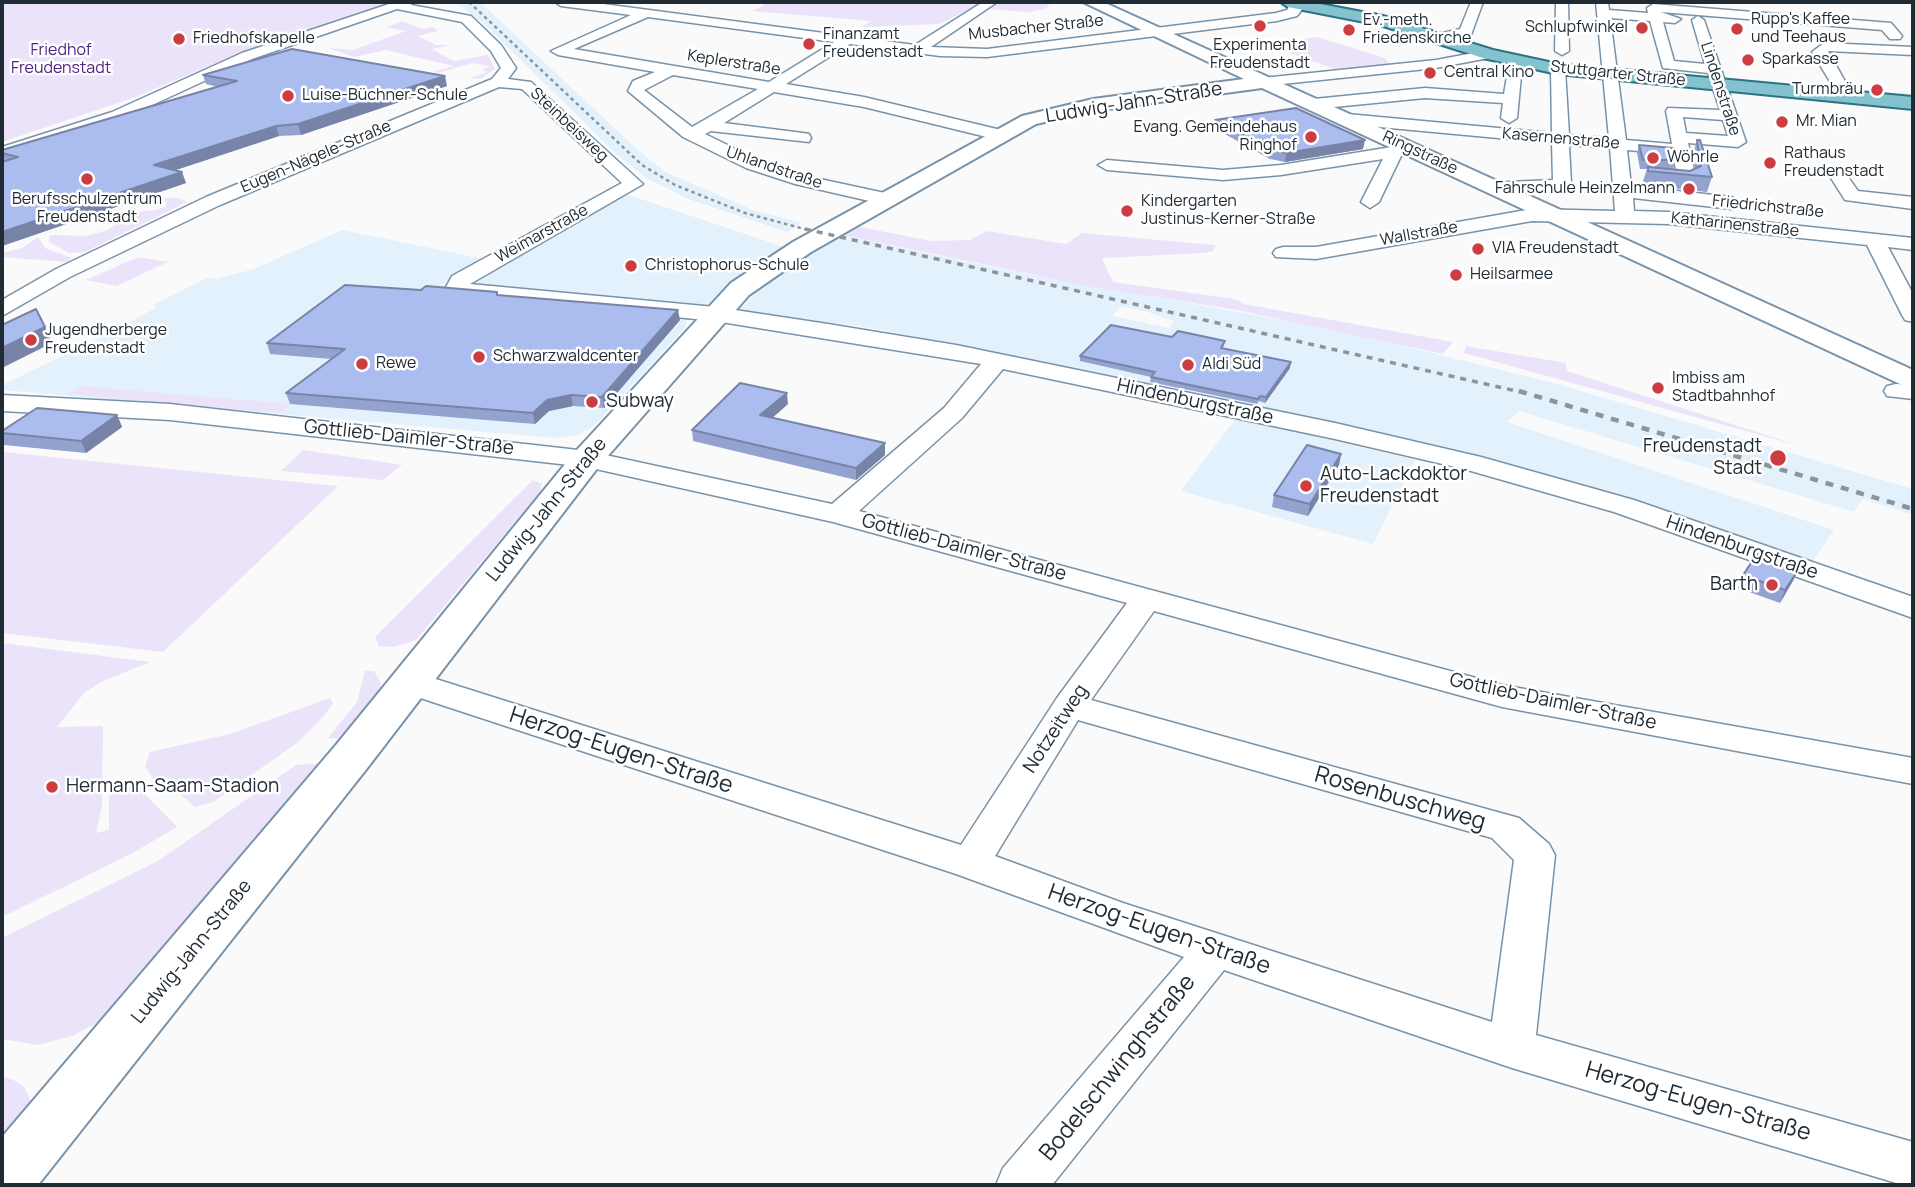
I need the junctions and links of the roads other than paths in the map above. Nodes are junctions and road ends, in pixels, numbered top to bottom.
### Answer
1 (561, 2) edge
2 (991, 2) edge
3 (1091, 2) edge
4 (1294, 2) edge
5 (1477, 2) edge
6 (1562, 2) edge
7 (403, 4) edge
8 (682, 5) dead end
9 (1602, 7) edge
10 (1653, 13) junction
11 (648, 14) junction
12 (1698, 20) junction
13 (1913, 28) edge
14 (1891, 31) junction
15 (1157, 32) junction
16 (1913, 37) edge
17 (1439, 38) junction
18 (847, 40) junction
19 (918, 49) junction
20 (1913, 51) edge
21 (1489, 54) junction
22 (1560, 60) junction
23 (1524, 63) junction
24 (669, 71) junction
25 (1611, 75) junction
26 (1715, 77) junction
27 (497, 82) junction
28 (1263, 82) junction
29 (1839, 85) dead end
30 (769, 86) junction
31 (1512, 99) junction
32 (1913, 103) edge
33 (1314, 104) junction
34 (1730, 116) junction
35 (1347, 118) junction
36 (708, 126) junction
37 (689, 134) junction
38 (1507, 134) junction
39 (999, 135) junction
40 (803, 138) dead end
41 (1561, 138) junction
42 (1617, 144) junction
43 (1681, 144) junction
44 (1402, 150) junction
45 (2, 153) edge
46 (1107, 165) dead end
47 (1620, 172) junction
48 (1646, 174) edge
49 (1673, 177) edge
50 (634, 184) joint
51 (1913, 185) edge
52 (1492, 187) junction
53 (1622, 191) junction
54 (887, 199) junction
55 (1370, 202) dead end
56 (1913, 203) edge
57 (1755, 205) dead end
58 (1556, 215) junction
59 (1626, 216) junction
60 (1874, 240) junction
61 (1913, 244) edge
62 (1283, 253) dead end
63 (1888, 268) junction
64 (1913, 271) edge
65 (456, 289) joint
66 (2, 309) edge
67 (715, 314) junction
68 (1913, 315) edge
69 (997, 361) junction
70 (1909, 390) edge
71 (2, 403) edge
72 (587, 459) junction
73 (838, 514) junction
74 (1147, 598) junction
75 (1913, 608) edge
76 (408, 682) junction
77 (1069, 706) junction
78 (1913, 771) edge
79 (970, 863) junction
80 (1215, 950) junction
81 (1512, 1048) junction
82 (1913, 1165) edge
83 (2, 1183) edge
84 (1021, 1185) edge

1 - 11 street, Musbacher Straße
2 - 19 street
3 - 15 street, Ringstraße
4 - 15 street, Musbacher Straße
4 - 17 main road, Stuttgarter Straße
5 - 17 street
6 - 22 street
7 - 27 street
7 - 45 street
8 - 11 street
9 - 10 street
9 - 25 street
10 - 12 street
10 - 14 street
10 - 26 street
11 - 18 street, Musbacher Straße
11 - 24 street, Keplerstraße
12 - 14 street
12 - 26 street, Lindenstraße
13 - 14 street
14 - 16 street
15 - 19 street, Musbacher Straße
15 - 28 street, Ringstraße
17 - 21 main road, Stuttgarter Straße
18 - 19 street, Musbacher Straße
18 - 30 street
20 - 29 street
21 - 23 main road, Stuttgarter Straße
21 - 28 street
22 - 23 main road, Stuttgarter Straße
22 - 25 main road, Stuttgarter Straße
22 - 41 street
23 - 31 street
24 - 30 street, Keplerstraße
24 - 37 street, Uhlandstraße
25 - 26 main road, Stuttgarter Straße
25 - 42 street
26 - 32 main road, Stuttgarter Straße
26 - 34 street, Lindenstraße
27 - 50 street, Steinbeisweg
27 - 66 street, Eugen-Nägele-Straße
28 - 33 street, Ringstraße
28 - 39 street, Ludwig-Jahn-Straße
30 - 36 street
30 - 39 street, Keplerstraße
31 - 33 street
31 - 38 street
33 - 35 street, Ringstraße
34 - 43 street, Lindenstraße
34 - 43 street
35 - 38 street, Kasernenstraße
35 - 44 street, Ringstraße
36 - 37 street
36 - 40 street
37 - 54 street, Uhlandstraße
38 - 41 street, Kasernenstraße
39 - 54 street, Ludwig-Jahn-Straße
41 - 42 street, Kasernenstraße
41 - 52 street
42 - 43 street, Kasernenstraße
42 - 47 street
43 - 49 street
44 - 46 street
44 - 52 street, Ringstraße
44 - 55 street
47 - 48 street, Kasernenstraße
47 - 53 street
50 - 65 street, Weimarstraße
51 - 56 street
52 - 58 street, Ringstraße
53 - 57 street, Friedrichstraße
53 - 59 street
54 - 67 street, Ludwig-Jahn-Straße
58 - 59 street, Katharinenstraße
58 - 62 street, Wallstraße
58 - 70 street, Ringstraße
59 - 60 street, Katharinenstraße
60 - 61 street, Katharinenstraße
60 - 63 street
63 - 64 street
63 - 68 street
65 - 67 street, Hindenburgstraße
67 - 69 street, Hindenburgstraße
67 - 72 street, Ludwig-Jahn-Straße
69 - 73 street
69 - 75 street, Hindenburgstraße
71 - 72 street, Gottlieb-Daimler-Straße
72 - 73 street, Gottlieb-Daimler-Straße
72 - 76 street, Ludwig-Jahn-Straße
73 - 74 street, Gottlieb-Daimler-Straße
74 - 77 street, Notzeitweg
74 - 78 street, Gottlieb-Daimler-Straße
76 - 79 street, Herzog-Eugen-Straße
76 - 83 street, Ludwig-Jahn-Straße
77 - 79 street, Notzeitweg
77 - 81 street, Rosenbuschweg
79 - 80 street, Herzog-Eugen-Straße
80 - 81 street, Herzog-Eugen-Straße
80 - 84 street, Bodelschwinghstraße
81 - 82 street, Herzog-Eugen-Straße

